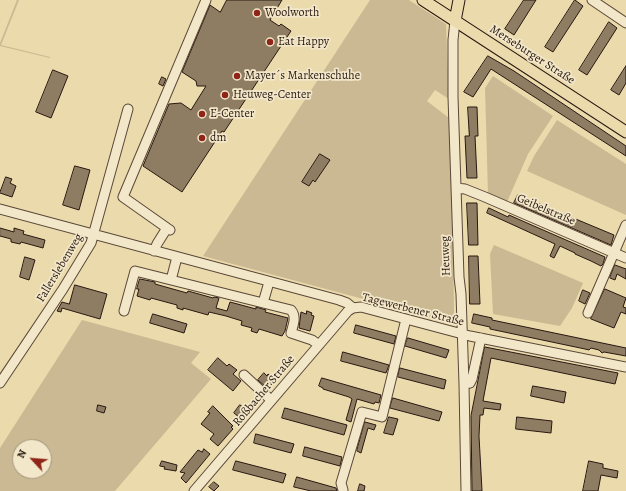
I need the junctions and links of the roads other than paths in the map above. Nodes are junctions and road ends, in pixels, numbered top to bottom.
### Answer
1 (206, 0) edge
2 (423, 0) edge
3 (458, 0) edge
4 (592, 0) edge
5 (456, 21) junction
6 (626, 21) edge
7 (128, 109) dead end
8 (626, 132) edge
9 (456, 188) junction
10 (0, 209) edge
11 (626, 225) edge
12 (94, 234) junction
13 (154, 251) junction
14 (614, 252) junction
15 (177, 257) junction
16 (626, 258) edge
17 (171, 280) junction
18 (269, 282) junction
19 (263, 303) junction
20 (353, 308) junction
21 (124, 311) dead end
22 (588, 313) dead end
23 (406, 319) junction
24 (461, 334) junction
25 (482, 338) junction
26 (319, 344) junction
27 (626, 367) edge
28 (244, 375) dead end
29 (0, 383) edge
30 (464, 384) junction
31 (271, 400) junction
32 (343, 490) edge
33 (194, 491) edge
34 (466, 491) edge

1 - 13 street
2 - 5 main road, Merseburger Straße
3 - 5 main road
4 - 6 street
5 - 8 main road, Merseburger Straße
5 - 9 street, Heuweg
7 - 12 street, Fallerslebenweg
9 - 14 street, Geibelstraße
9 - 24 street, Heuweg
10 - 12 street, Tagewerbener Straße
11 - 14 street
12 - 13 street, Tagewerbener Straße
12 - 29 street, Fallerslebenweg
13 - 15 street, Tagewerbener Straße
14 - 16 street, Geibelstraße
14 - 22 street
15 - 17 street
15 - 18 street, Tagewerbener Straße
17 - 19 street
17 - 21 street
18 - 19 street
18 - 20 street, Tagewerbener Straße
19 - 26 street
20 - 23 street, Tagewerbener Straße
20 - 26 street, Roßbacher Straße
23 - 24 street, Tagewerbener Straße
23 - 32 street
24 - 25 street, Tagewerbener Straße
24 - 30 street, Heuweg
25 - 27 street, Tagewerbener Straße
25 - 30 street
26 - 31 street, Roßbacher Straße
28 - 31 street
30 - 34 street, Heuweg
31 - 33 street, Roßbacher Straße

